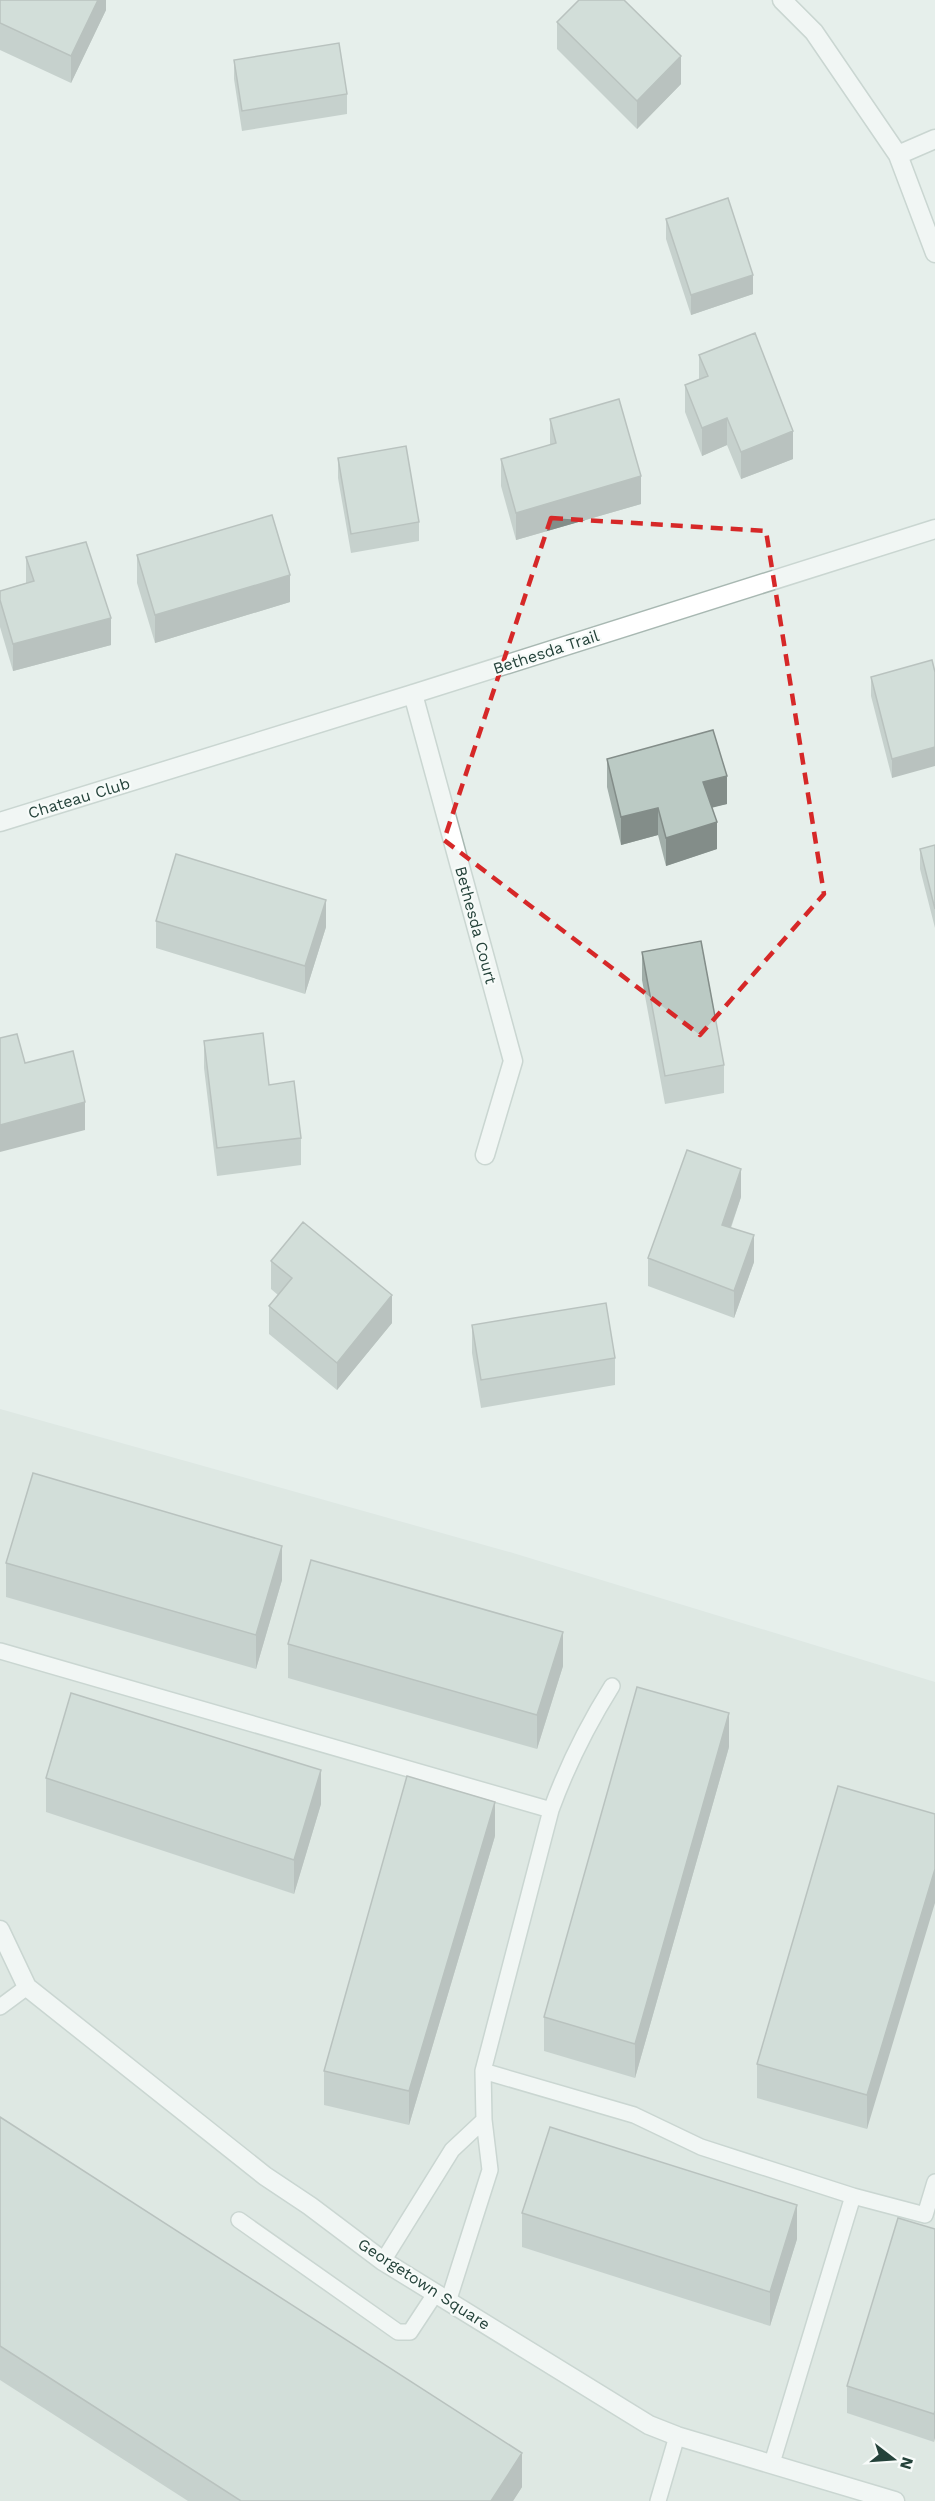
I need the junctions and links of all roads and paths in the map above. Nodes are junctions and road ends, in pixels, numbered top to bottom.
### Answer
1 (782, 0) edge
2 (935, 139) edge
3 (898, 155) junction
4 (935, 253) edge
5 (935, 529) edge
6 (413, 694) junction
7 (157, 774) joint
8 (0, 822) edge
9 (485, 1155) dead end
10 (0, 1652) edge
11 (612, 1686) dead end
12 (551, 1810) junction
13 (0, 1930) edge
14 (27, 1987) junction
15 (0, 2007) edge
16 (483, 2071) junction
17 (484, 2120) junction
18 (935, 2182) edge
19 (854, 2196) junction
20 (239, 2220) dead end
21 (383, 2261) junction
22 (442, 2297) junction
23 (677, 2436) junction
24 (772, 2463) junction
25 (658, 2501) edge
26 (895, 2501) edge

1 - 3 street
2 - 3 street
3 - 4 street
5 - 6 street, Bethesda Trail
6 - 7 street, Bethesda Trail
6 - 9 street, Bethesda Court
7 - 8 street, Chateau Club
10 - 12 lane
11 - 12 lane
12 - 16 lane
13 - 14 street, Georgetown Square
14 - 15 lane
14 - 21 street, Georgetown Square
16 - 17 lane
16 - 19 lane
17 - 21 lane
17 - 22 lane
18 - 19 lane
19 - 24 lane
20 - 22 lane
21 - 22 street, Georgetown Square
22 - 23 street, Georgetown Square
23 - 24 street, Georgetown Square
23 - 25 lane
24 - 26 street, Georgetown Square

